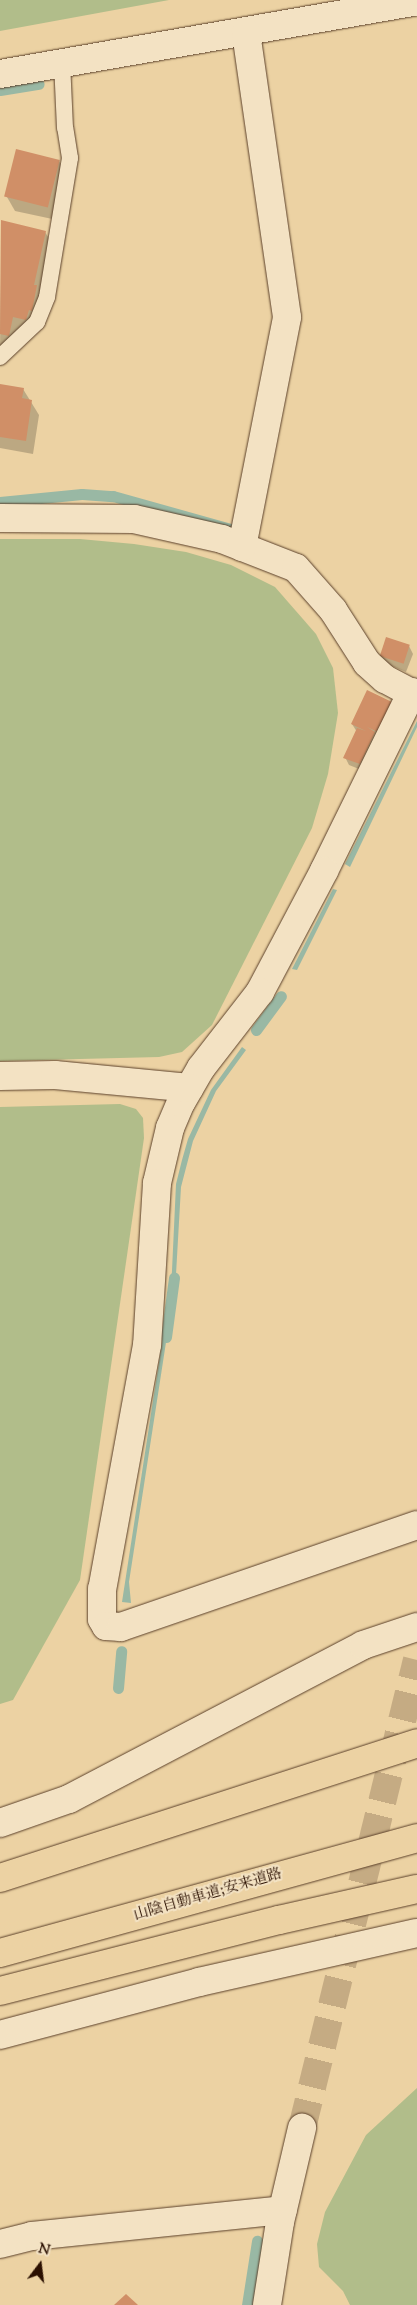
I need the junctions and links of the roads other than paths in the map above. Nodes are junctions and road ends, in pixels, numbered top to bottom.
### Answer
1 (417, 1) edge
2 (246, 32) junction
3 (62, 63) junction
4 (0, 74) edge
5 (0, 356) edge
6 (0, 518) edge
7 (242, 546) junction
8 (414, 694) edge
9 (0, 1076) edge
10 (189, 1088) junction
11 (417, 1525) edge
12 (417, 1627) edge
13 (417, 1743) edge
14 (0, 1823) edge
15 (417, 1838) edge
16 (0, 1878) edge
17 (417, 1889) edge
18 (417, 1933) edge
19 (0, 1953) edge
20 (0, 1991) edge
21 (0, 2035) edge
22 (302, 2128) tunnel mouth
23 (283, 2210) junction
24 (0, 2244) edge
25 (266, 2305) edge

1 - 2 street
2 - 3 street
2 - 7 street
3 - 4 street
3 - 5 lane
6 - 7 street
7 - 8 street
8 - 10 street
9 - 10 street
10 - 11 street
12 - 14 street
13 - 16 highway
15 - 19 highway, 山陰自動車道;安来道路
17 - 20 highway
18 - 21 street
22 - 23 street
23 - 24 street
23 - 25 street

